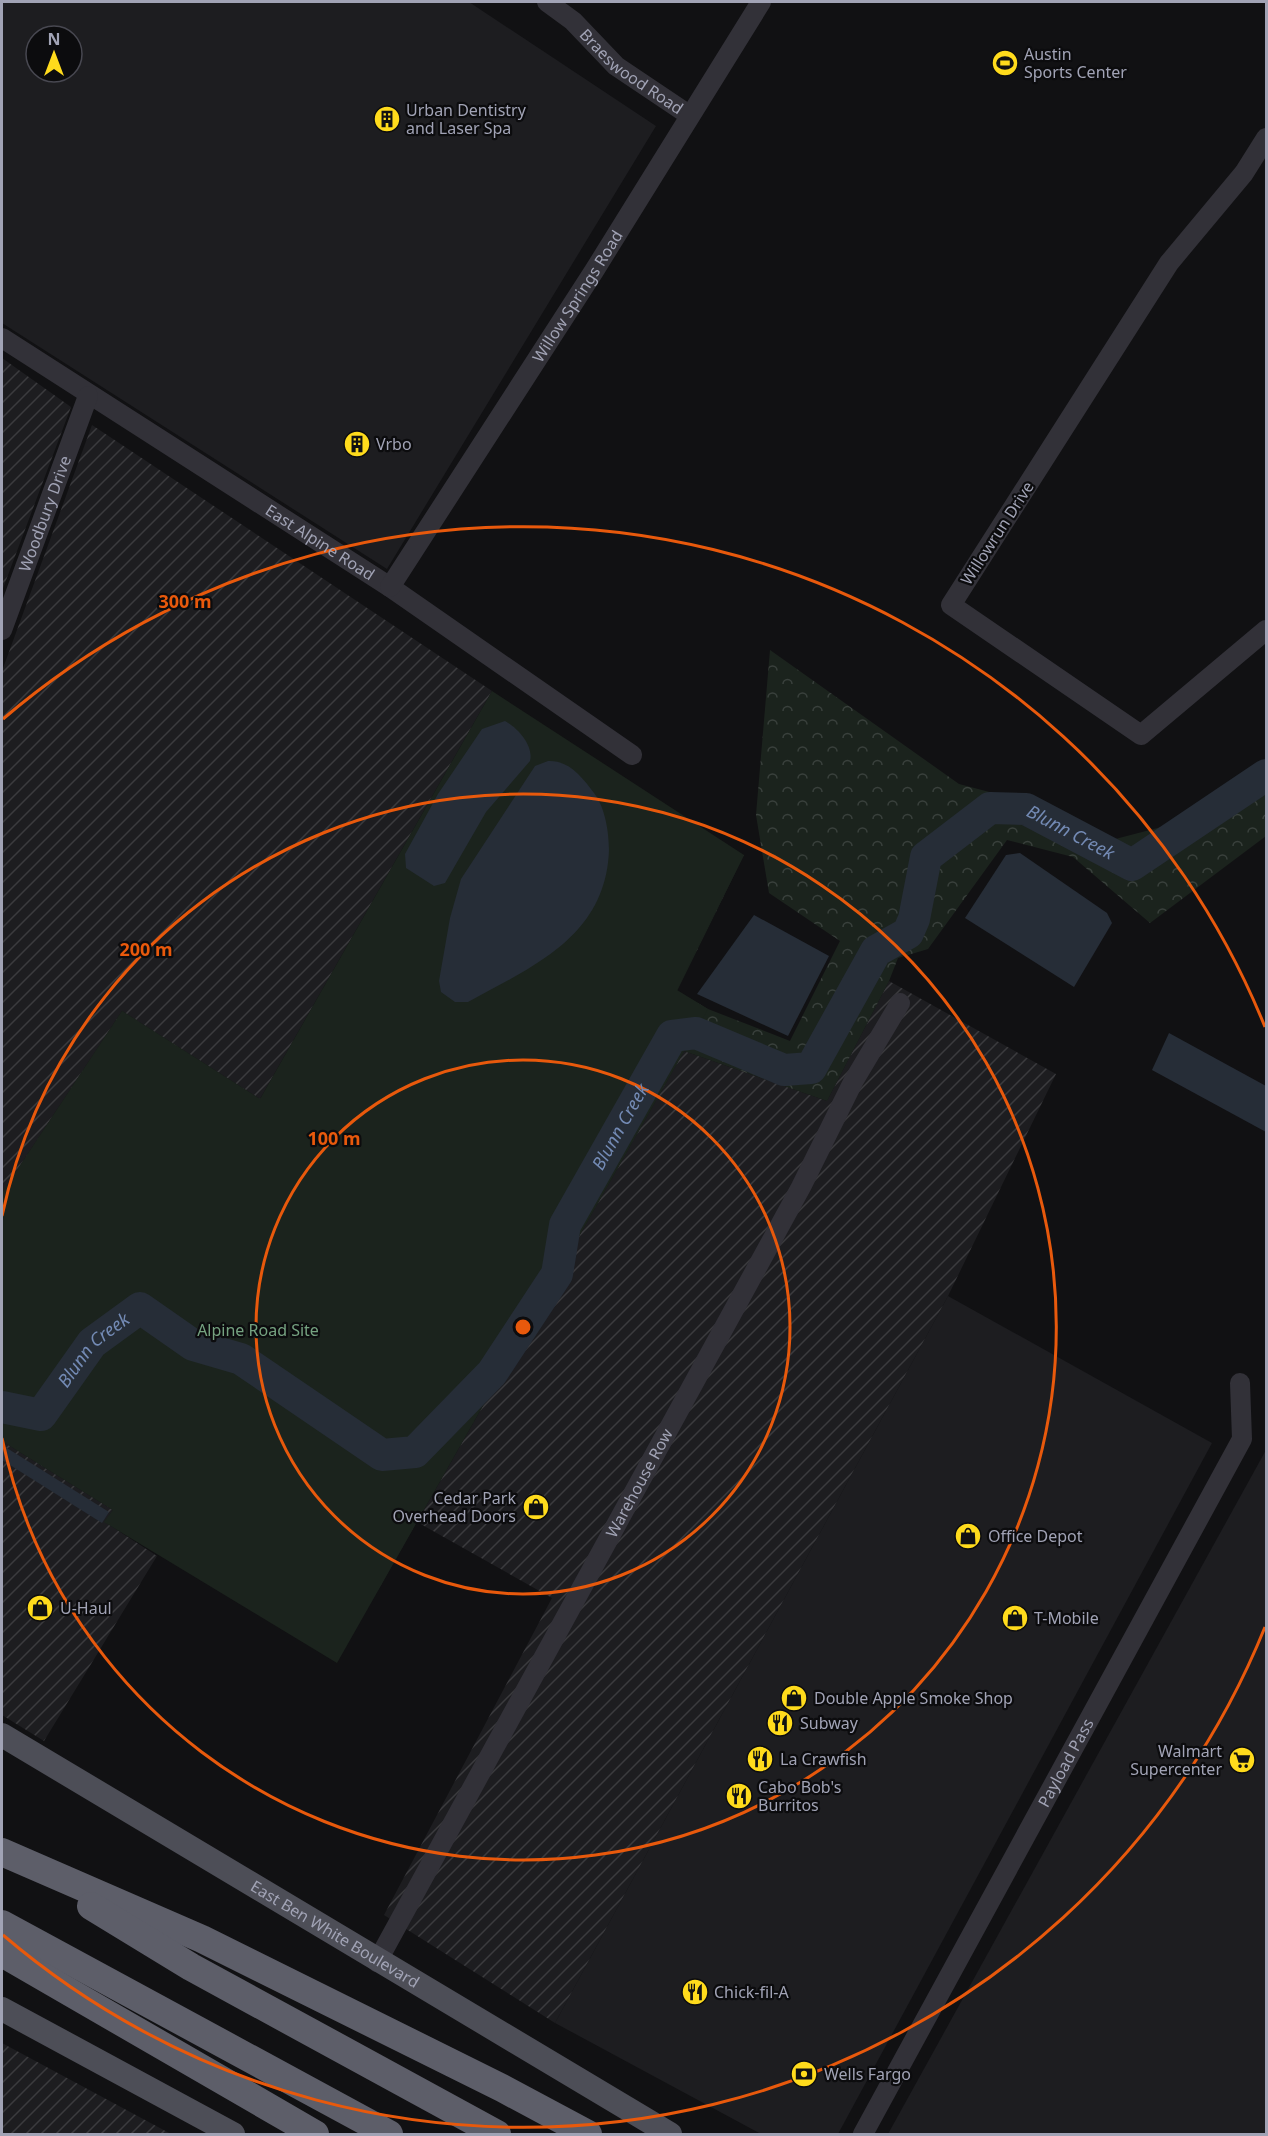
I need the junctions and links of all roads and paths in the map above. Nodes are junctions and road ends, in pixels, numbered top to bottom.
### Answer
1 (547, 2) edge
2 (761, 2) edge
3 (689, 115) junction
4 (1266, 138) edge
5 (2, 338) edge
6 (88, 396) junction
7 (390, 587) junction
8 (2, 630) edge
9 (1266, 630) edge
10 (632, 755) dead end
11 (900, 1003) dead end
12 (1240, 1383) dead end
13 (2, 1735) edge
14 (2, 1852) edge
15 (2, 1923) edge
16 (2, 1953) edge
17 (377, 1962) junction
18 (2, 2009) edge
19 (233, 2134) edge
20 (315, 2134) edge
21 (389, 2134) edge
22 (497, 2134) edge
23 (588, 2134) edge
24 (670, 2134) edge
25 (863, 2134) edge

1 - 3 street, Braeswood Road
2 - 3 street, Willow Springs Road
3 - 7 street, Willow Springs Road
4 - 9 street, Willowrun Drive
5 - 6 street, East Alpine Road
6 - 7 street, East Alpine Road
6 - 8 street, Woodbury Drive
7 - 10 street, East Alpine Road
11 - 17 street, Warehouse Row
12 - 25 street, Payload Pass
13 - 17 main road, East Ben White Boulevard
14 - 22 highway
14 - 23 highway
15 - 21 highway
16 - 20 highway
17 - 24 main road, East Ben White Boulevard
18 - 19 main road

